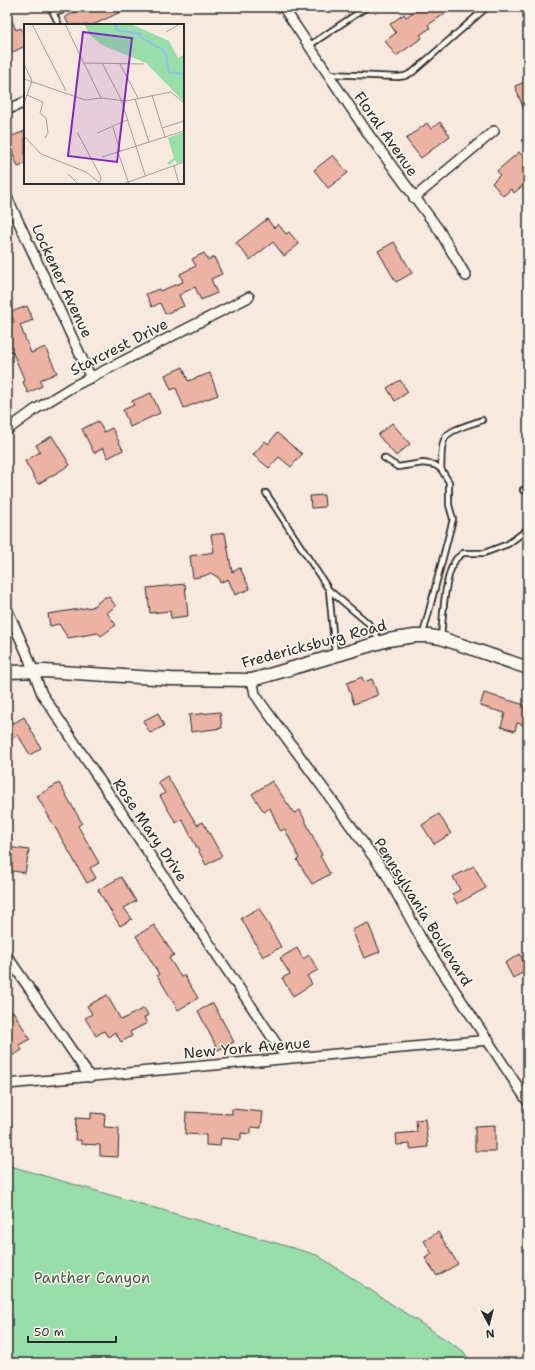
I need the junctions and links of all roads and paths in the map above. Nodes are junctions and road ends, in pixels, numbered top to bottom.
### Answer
1 (65, 7) edge
2 (283, 7) edge
3 (366, 7) edge
4 (487, 7) edge
5 (52, 9) edge
6 (59, 24) edge
7 (310, 45) junction
8 (328, 74) junction
9 (24, 102) edge
10 (7, 110) edge
11 (494, 131) dead end
12 (7, 197) edge
13 (414, 198) junction
14 (466, 276) dead end
15 (249, 297) dead end
16 (91, 378) junction
17 (482, 420) dead end
18 (7, 430) edge
19 (384, 458) dead end
20 (441, 469) junction
21 (528, 489) edge
22 (522, 490) dead end
23 (266, 493) dead end
24 (528, 529) edge
25 (328, 590) junction
26 (7, 608) edge
27 (422, 636) junction
28 (441, 638) junction
29 (381, 642) junction
30 (335, 656) junction
31 (528, 668) edge
32 (7, 672) edge
33 (34, 672) junction
34 (252, 680) junction
35 (7, 956) edge
36 (489, 1040) junction
37 (286, 1058) junction
38 (90, 1077) junction
39 (7, 1084) edge
40 (528, 1102) edge

1 - 5 lane
2 - 7 street, Floral Avenue
3 - 7 lane
4 - 8 lane
5 - 6 lane
7 - 8 street, Floral Avenue
8 - 13 street, Floral Avenue
9 - 10 street
11 - 13 street
12 - 16 street, Lockener Avenue
13 - 14 street, Floral Avenue
15 - 16 street, Starcrest Drive
16 - 18 street, Starcrest Drive
17 - 20 lane
19 - 20 lane
20 - 27 lane
21 - 22 lane
23 - 25 lane
24 - 28 lane
25 - 29 lane
25 - 30 lane
26 - 33 street, Rose Mary Drive
27 - 28 street, Fredericksburg Road
27 - 29 street, Fredericksburg Road
28 - 31 street, Fredericksburg Road
29 - 30 street, Fredericksburg Road
30 - 34 street, Fredericksburg Road
32 - 33 street, Fredericksburg Road
33 - 34 street, Fredericksburg Road
33 - 37 street, Rose Mary Drive
34 - 36 street, Pennsylvania Boulevard
35 - 38 street
36 - 37 street, New York Avenue
36 - 40 street, Pennsylvania Boulevard
37 - 38 street, New York Avenue
38 - 39 street, New York Avenue

